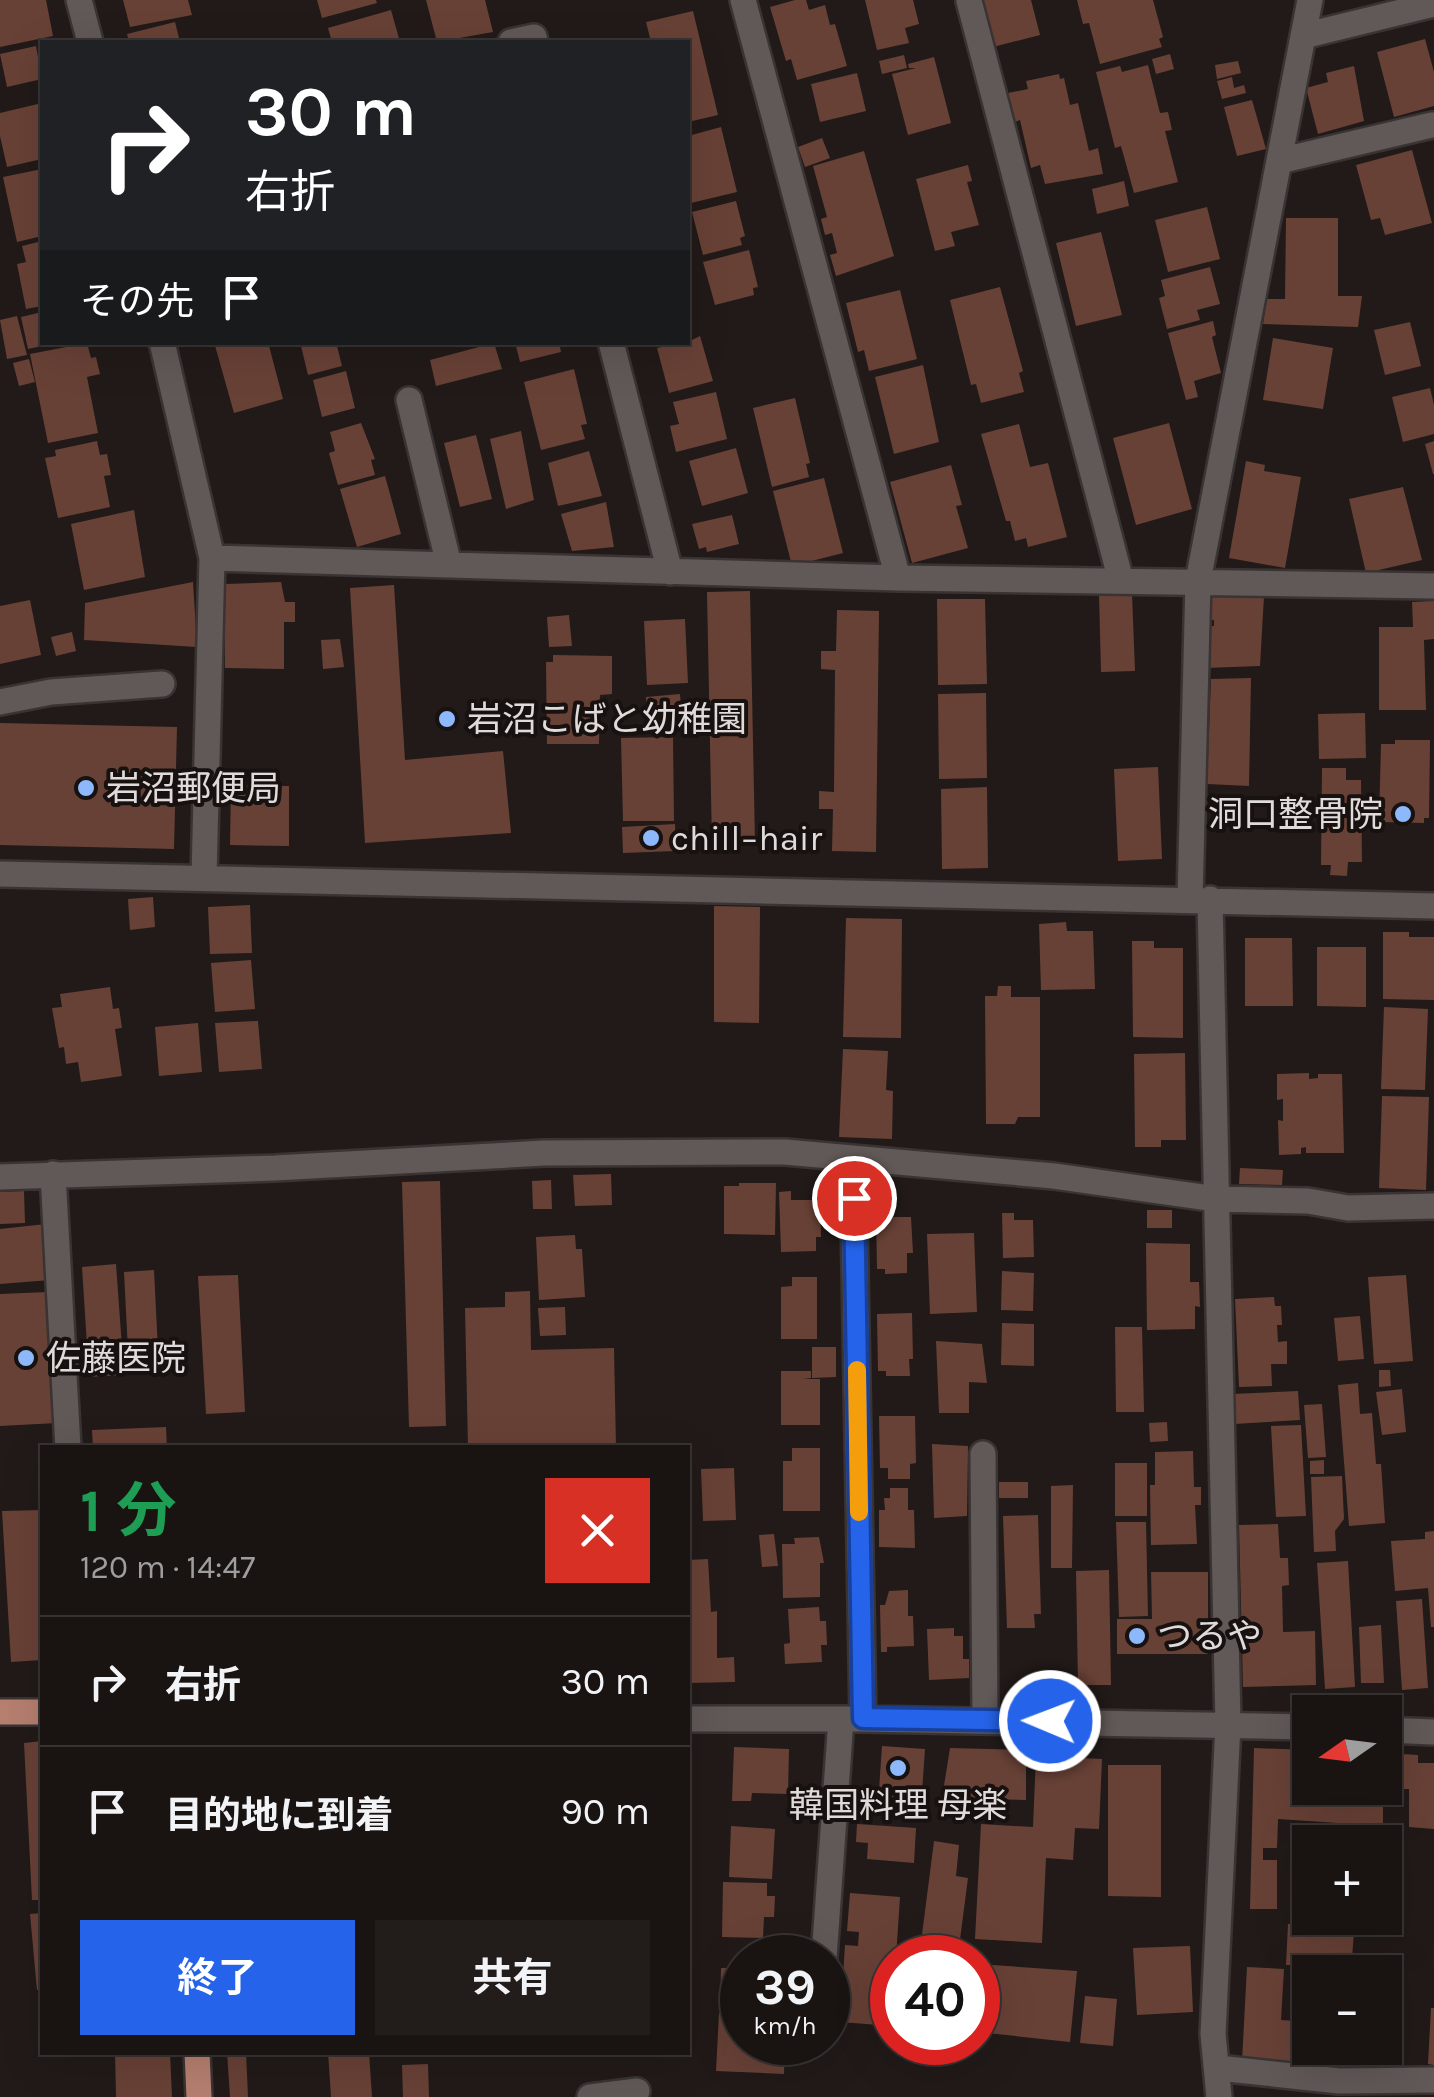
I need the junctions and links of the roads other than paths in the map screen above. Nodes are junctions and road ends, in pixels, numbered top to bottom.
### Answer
1 (80, 0) edge
2 (743, 0) edge
3 (1310, 0) edge
4 (969, 1) edge
5 (1434, 4) edge
6 (1304, 36) junction
7 (90, 40) edge
8 (1432, 125) edge
9 (1279, 161) junction
10 (163, 345) edge
11 (613, 345) edge
12 (409, 400) dead end
13 (212, 558) junction
14 (449, 565) junction
15 (670, 572) junction
16 (898, 578) junction
17 (1121, 581) junction
18 (1198, 581) junction
19 (1434, 586) edge
20 (162, 684) dead end
21 (0, 702) edge
22 (0, 874) edge
23 (204, 877) junction
24 (1200, 899) junction
25 (1434, 906) edge
26 (853, 1160) junction
27 (53, 1174) junction
28 (0, 1177) edge
29 (1216, 1199) junction
30 (1434, 1206) edge
31 (68, 1445) edge
32 (984, 1454) dead end
33 (0, 1712) edge
34 (40, 1712) edge
35 (852, 1719) junction
36 (690, 1720) edge
37 (985, 1720) junction
38 (1228, 1724) junction
39 (1292, 1726) edge
40 (1402, 1731) edge
41 (1434, 1732) edge
42 (827, 1935) edge
43 (196, 2055) edge
44 (1218, 2068) junction
45 (1434, 2080) edge
46 (1337, 2089) edge
47 (638, 2091) dead end
48 (200, 2097) edge
49 (590, 2097) edge
50 (1219, 2097) edge

1 - 7 street
2 - 16 street
3 - 6 street
4 - 17 street
5 - 6 street
6 - 9 street
8 - 9 street
9 - 18 street
10 - 13 street
11 - 15 street
12 - 14 street
13 - 14 street
13 - 23 street
14 - 15 street
15 - 16 street
16 - 17 street
17 - 18 street
18 - 19 street
18 - 24 street
20 - 21 street
22 - 23 street
23 - 24 street
24 - 25 street
24 - 29 street
26 - 27 street
26 - 29 street
26 - 35 street
27 - 28 street
27 - 31 street
29 - 30 street
29 - 38 street
32 - 37 street
33 - 34 main road
35 - 36 street
35 - 37 street
35 - 42 street
37 - 38 street
38 - 39 street
38 - 44 street
40 - 41 street
43 - 48 main road
44 - 46 street
44 - 50 street
45 - 46 street
47 - 49 street

